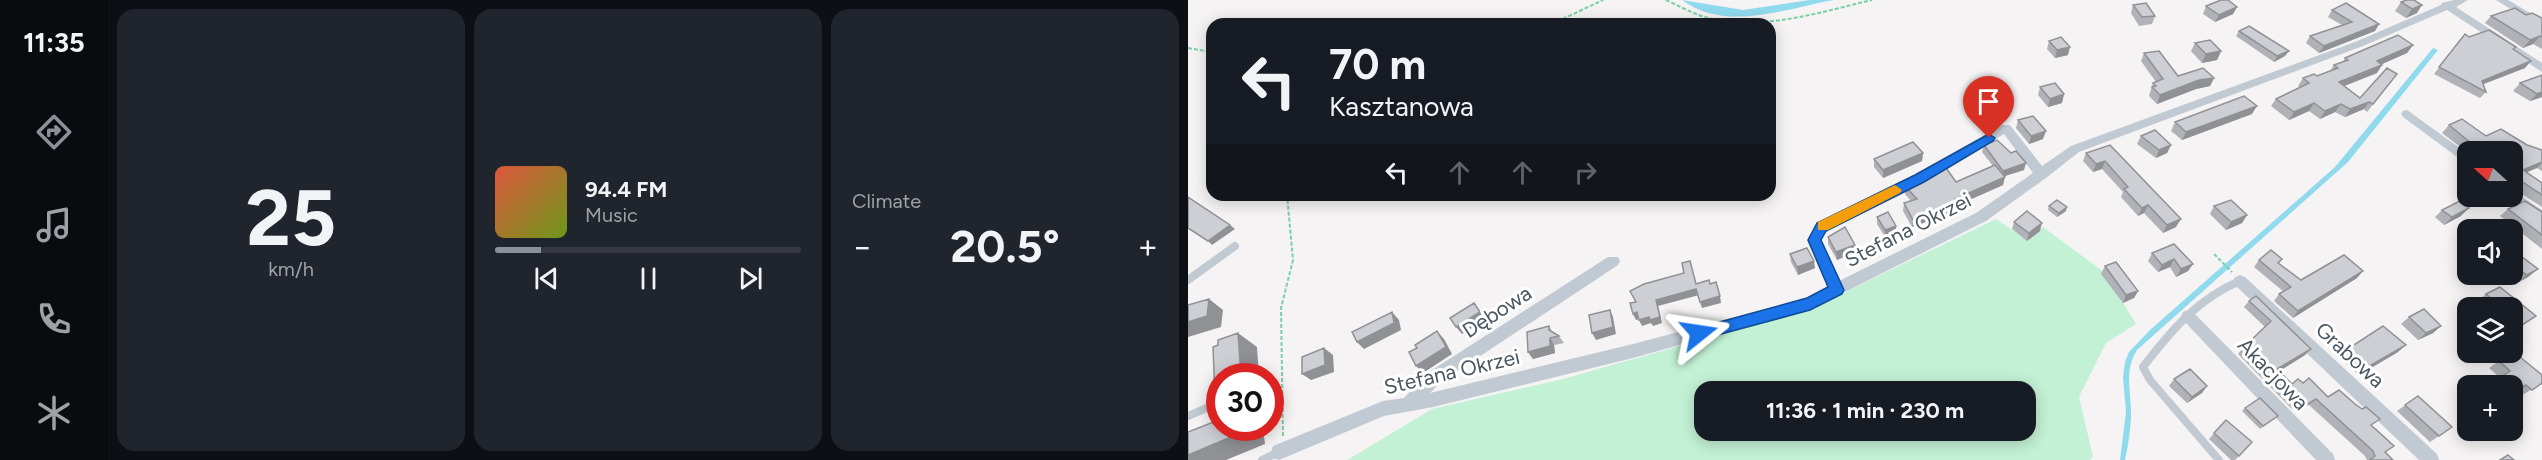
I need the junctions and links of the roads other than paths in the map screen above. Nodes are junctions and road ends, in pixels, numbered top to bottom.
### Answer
1 (2501, 0) edge
2 (2455, 6) edge
3 (2542, 25) edge
4 (2542, 68) edge
5 (2407, 114) dead end
6 (2457, 153) edge
7 (2042, 175) junction
8 (2523, 203) edge
9 (2542, 218) edge
10 (1235, 246) dead end
11 (1613, 261) dead end
12 (2238, 279) joint
13 (1188, 280) edge
14 (1836, 290) junction
15 (2188, 316) junction
16 (1409, 404) junction
17 (1206, 408) edge
18 (1188, 416) edge
19 (1281, 451) joint
20 (1262, 460) edge
21 (2219, 460) edge
22 (2327, 460) edge
23 (2431, 460) edge

1 - 3 street
2 - 4 street
2 - 7 street, Stefana Okrzei
5 - 6 street
7 - 14 street, Stefana Okrzei
7 - 14 street
8 - 9 street
10 - 13 lane
11 - 16 street, Dębowa
12 - 15 lane
12 - 23 street, Grabowa
14 - 16 street, Stefana Okrzei
15 - 21 lane
15 - 22 street, Akacjowa
16 - 19 street, Stefana Okrzei
17 - 18 lane
19 - 20 lane

